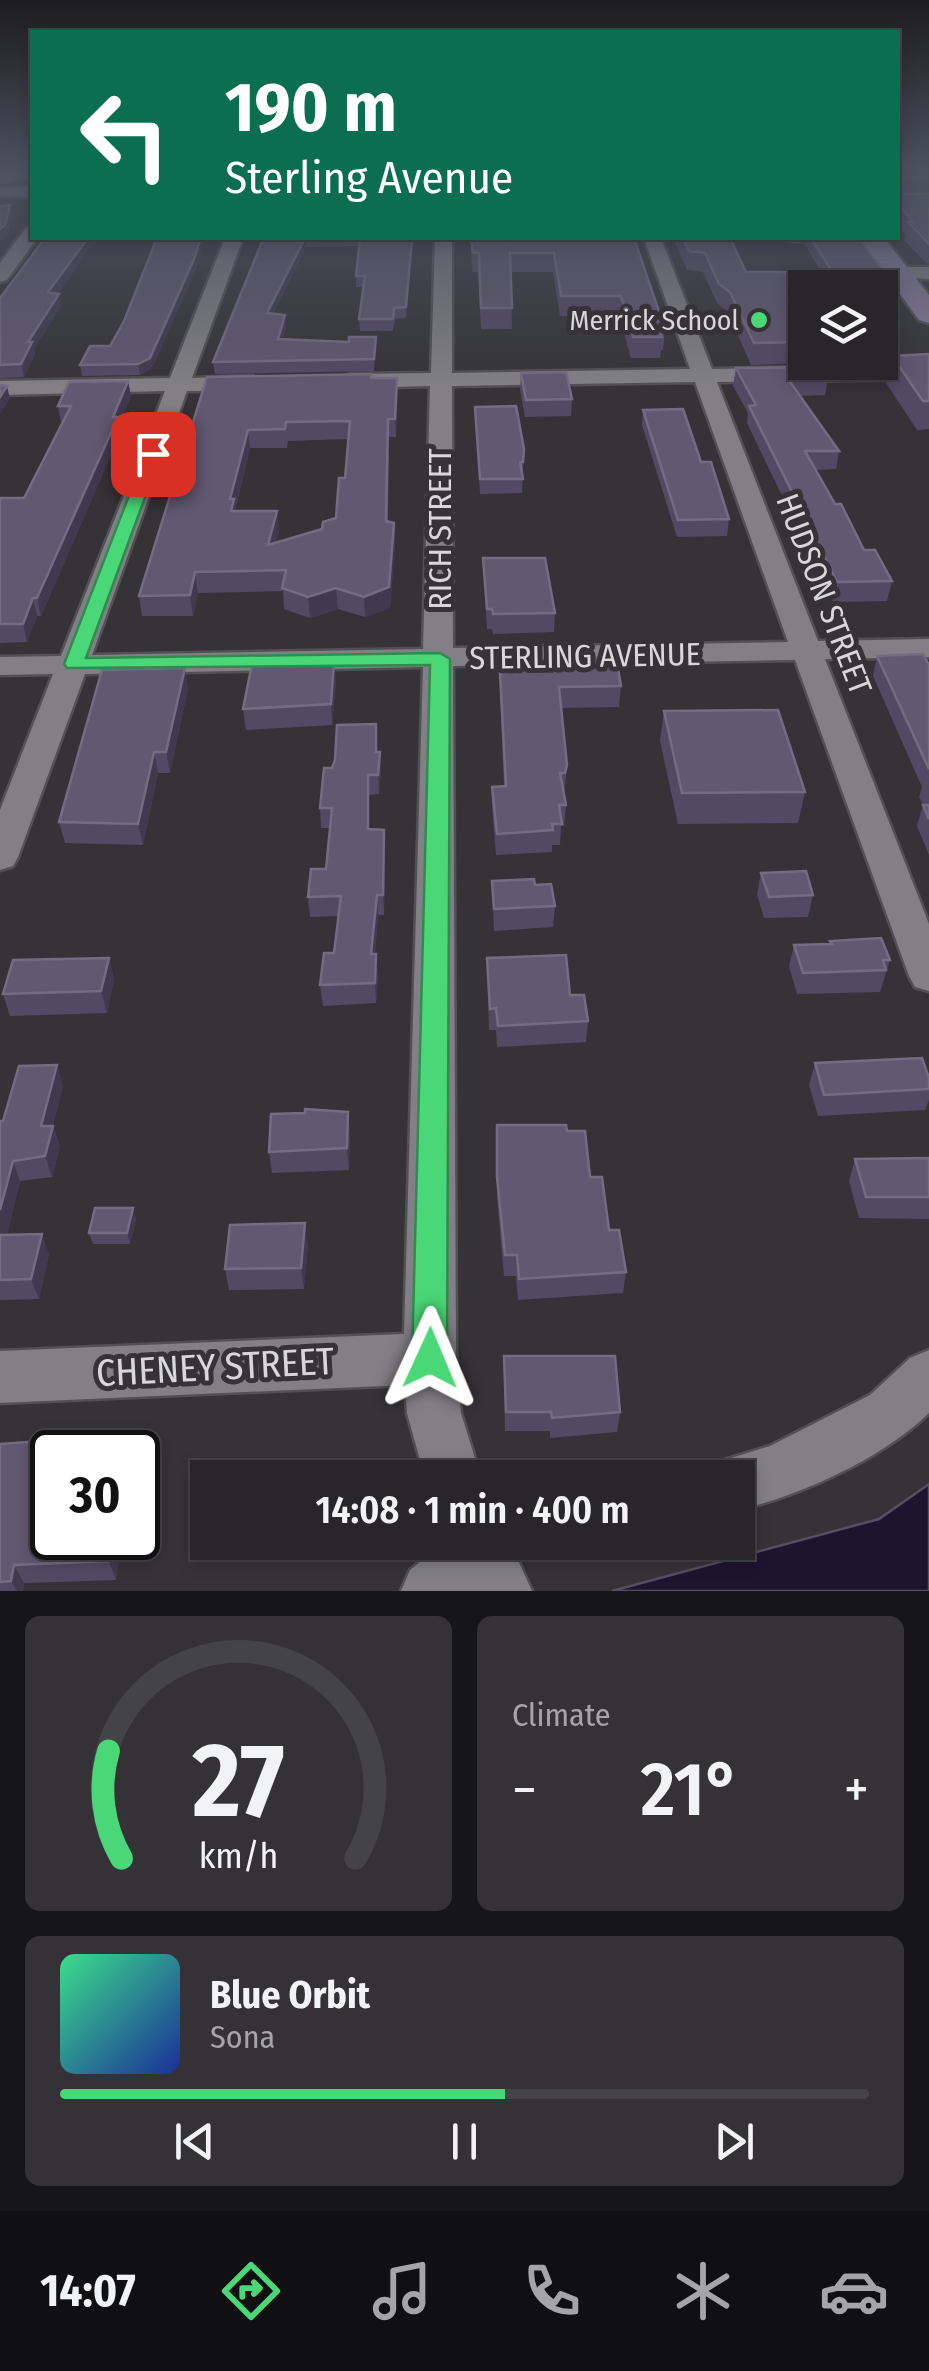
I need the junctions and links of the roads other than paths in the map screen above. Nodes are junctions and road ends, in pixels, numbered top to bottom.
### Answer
1 (27, 239) edge
2 (233, 240) edge
3 (443, 240) edge
4 (653, 240) edge
5 (868, 240) edge
6 (895, 270) edge
7 (898, 273) joint
8 (929, 273) edge
9 (0, 276) edge
10 (929, 314) edge
11 (929, 372) edge
12 (704, 376) junction
13 (440, 380) junction
14 (328, 382) edge
15 (273, 383) edge
16 (180, 384) junction
17 (0, 388) edge
18 (929, 648) edge
19 (809, 651) junction
20 (440, 659) junction
21 (74, 664) junction
22 (0, 666) edge
23 (0, 857) edge
24 (929, 976) edge
25 (430, 1358) junction
26 (929, 1376) edge
27 (0, 1377) edge
28 (448, 1460) edge
29 (755, 1478) edge
30 (491, 1562) edge
31 (431, 1591) edge

1 - 9 street
2 - 16 street
3 - 13 street, RICH STREET
4 - 12 street, HUDSON STREET
5 - 6 main road
7 - 8 street
7 - 10 main road
11 - 12 street
12 - 13 street
12 - 19 street, HUDSON STREET
13 - 14 street
13 - 20 street, RICH STREET
15 - 16 street
16 - 17 street
16 - 21 street
18 - 19 street, STERLING AVENUE
19 - 20 street, STERLING AVENUE
19 - 24 street, HUDSON STREET
20 - 21 street, STERLING AVENUE
20 - 25 street, RICH STREET
21 - 22 street, STERLING AVENUE
21 - 23 street
25 - 27 street, CHENEY STREET
25 - 28 street, RICH STREET
26 - 29 street
30 - 31 street

